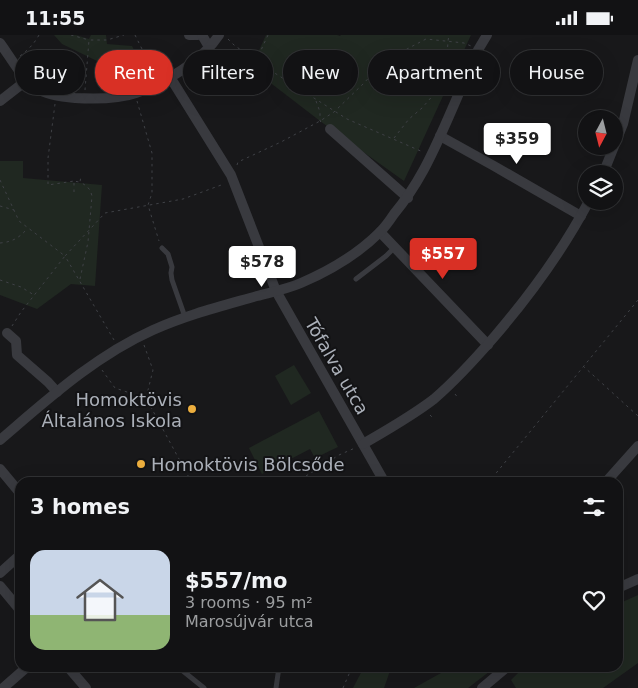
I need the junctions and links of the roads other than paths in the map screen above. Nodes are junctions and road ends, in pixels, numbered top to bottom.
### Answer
1 (189, 35) edge
2 (200, 35) edge
3 (219, 35) edge
4 (481, 35) edge
5 (487, 35) edge
6 (0, 43) edge
7 (209, 47) junction
8 (478, 50) joint
9 (638, 60) edge
10 (15, 64) edge
11 (173, 75) edge
12 (173, 82) edge
13 (15, 89) edge
14 (56, 95) edge
15 (123, 95) edge
16 (458, 95) edge
17 (0, 101) edge
18 (330, 129) dead end
19 (440, 137) junction
20 (607, 165) edge
21 (408, 198) junction
22 (584, 210) edge
23 (581, 217) junction
24 (380, 232) junction
25 (395, 247) junction
26 (162, 248) road end
27 (356, 279) dead end
28 (276, 291) junction
29 (184, 317) junction
30 (7, 333) road end
31 (488, 345) junction
32 (57, 392) junction
33 (0, 439) edge
34 (363, 445) junction
35 (638, 446) edge
36 (0, 469) edge
37 (382, 477) edge
38 (610, 477) edge
39 (15, 487) edge
40 (15, 560) edge
41 (0, 573) edge
42 (638, 579) edge
43 (0, 586) edge
44 (623, 586) edge
45 (15, 605) edge
46 (21, 672) edge
47 (72, 672) edge
48 (184, 672) edge
49 (278, 672) edge
50 (501, 672) edge
51 (3, 688) edge
52 (86, 688) edge
53 (204, 688) edge
54 (276, 688) edge
55 (482, 688) edge

1 - 2 street
2 - 7 street
3 - 7 street
4 - 8 street
5 - 8 street
6 - 10 street
7 - 11 street
9 - 20 street
12 - 28 street, Tófalva utca
13 - 17 street
14 - 15 street
16 - 19 street
18 - 21 street
19 - 21 street
19 - 23 street
21 - 24 street
22 - 23 street
23 - 31 street
24 - 25 street
24 - 28 street
25 - 27 lane
25 - 31 street
26 - 29 lane
28 - 29 street
28 - 34 street, Tófalva utca
29 - 32 street
30 - 32 street
31 - 34 street
32 - 33 street
34 - 37 street, Tófalva utca
35 - 38 street
36 - 39 street
40 - 41 street
42 - 44 street
43 - 45 street
46 - 51 street
47 - 52 street
48 - 53 lane
49 - 54 lane
50 - 55 street

